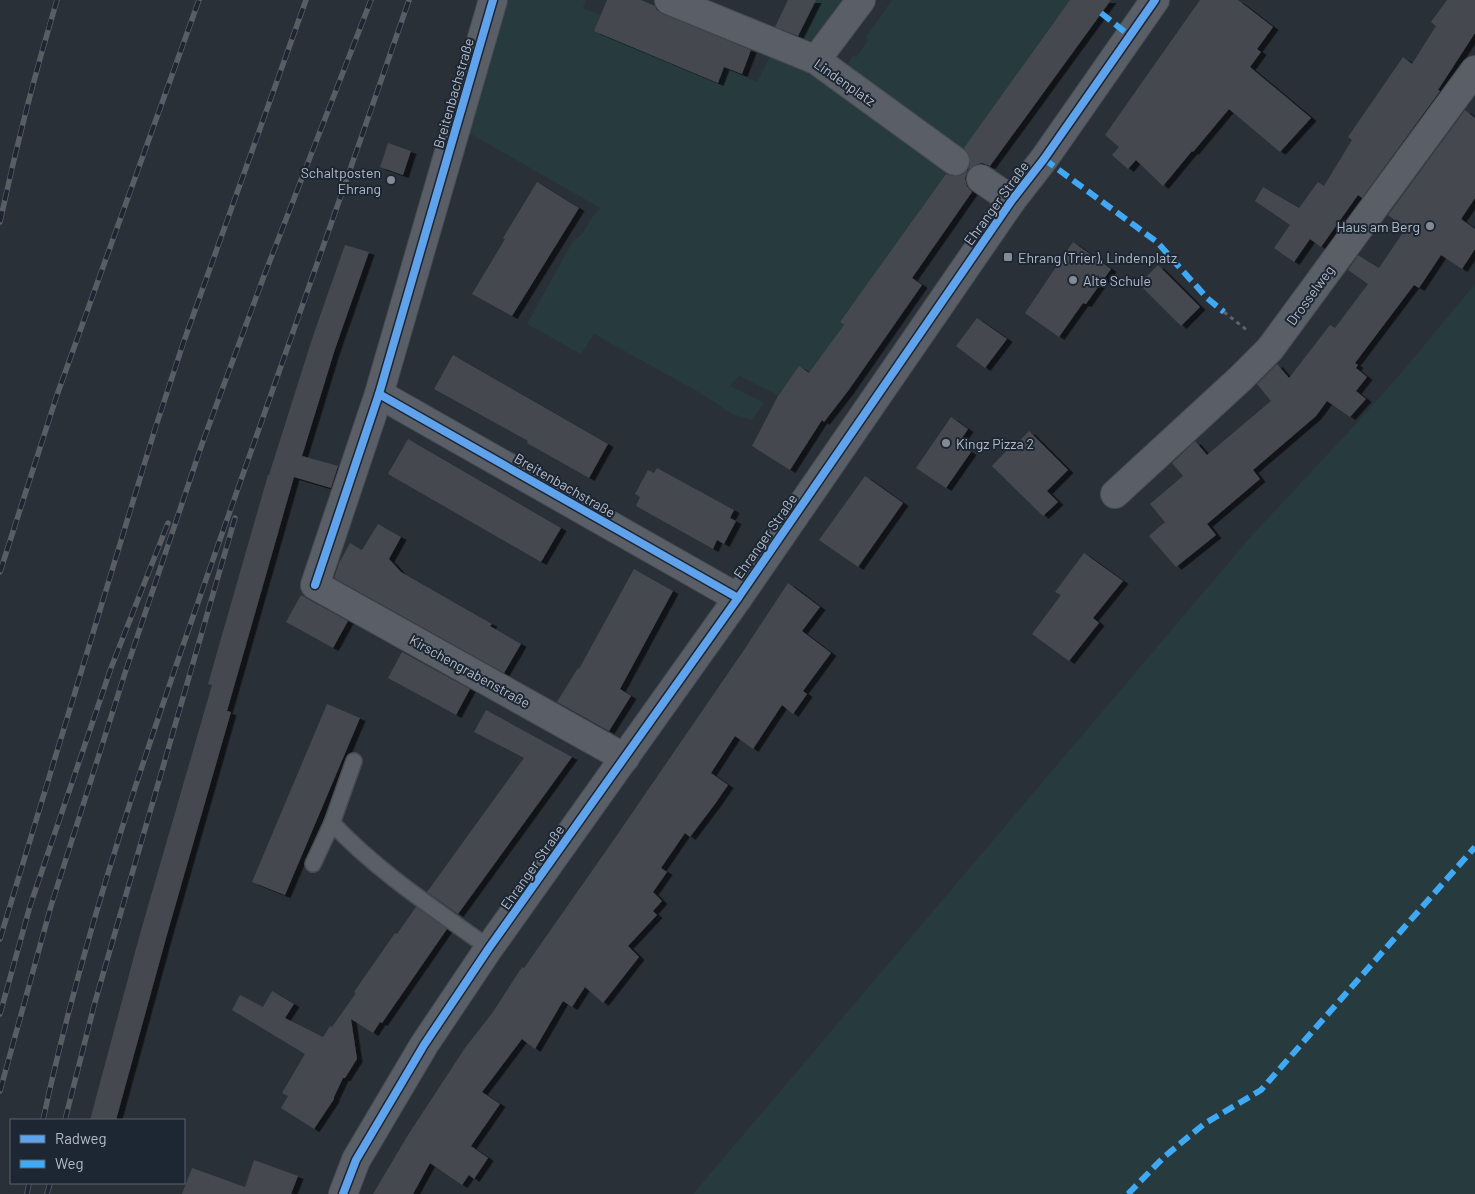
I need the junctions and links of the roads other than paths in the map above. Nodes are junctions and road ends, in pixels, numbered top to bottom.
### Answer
1 (493, 0) edge
2 (669, 0) edge
3 (861, 0) edge
4 (1155, 0) edge
5 (816, 60) junction
6 (1475, 70) edge
7 (955, 160) dead end
8 (981, 179) dead end
9 (1012, 200) junction
10 (379, 394) junction
11 (1115, 494) dead end
12 (315, 585) joint
13 (738, 598) junction
14 (625, 758) junction
15 (354, 761) dead end
16 (332, 823) junction
17 (313, 864) dead end
18 (489, 948) junction
19 (343, 1194) edge

1 - 10 street, Breitenbachstraße
2 - 5 street, Lindenplatz
3 - 5 street
4 - 9 street, Ehranger Straße
5 - 7 street, Lindenplatz
6 - 11 street, Drosselweg
8 - 9 street
9 - 13 street, Ehranger Straße
10 - 12 street, Breitenbachstraße
10 - 13 street, Breitenbachstraße
12 - 14 street, Kirschengrabenstraße
13 - 14 street, Ehranger Straße
14 - 18 street, Ehranger Straße
15 - 16 lane
16 - 17 lane
16 - 18 lane
18 - 19 street, Ehranger Straße

